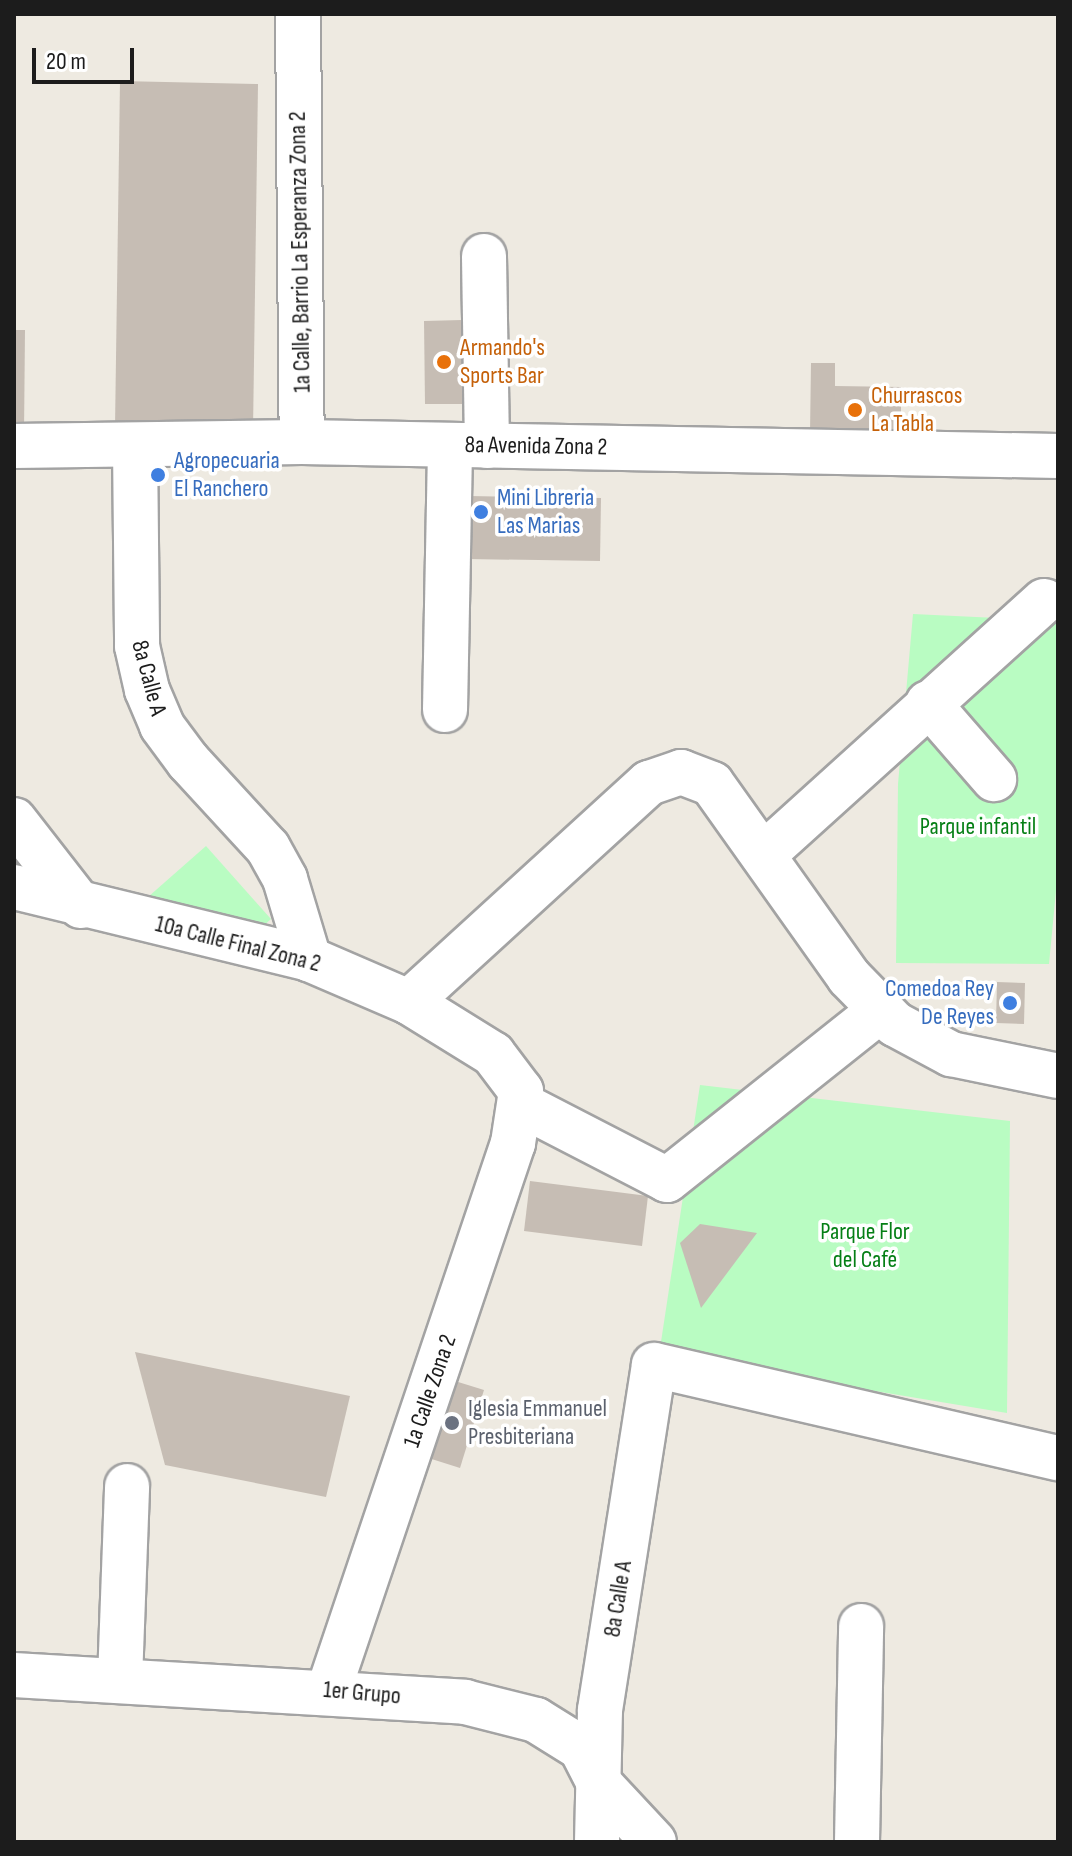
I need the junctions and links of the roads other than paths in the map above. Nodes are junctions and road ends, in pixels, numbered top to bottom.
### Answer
1 (298, 14) edge
2 (484, 256) dead end
3 (302, 442) junction
4 (135, 445) junction
5 (469, 445) junction
6 (14, 446) edge
7 (1058, 456) edge
8 (1044, 601) dead end
9 (928, 703) junction
10 (445, 710) dead end
11 (994, 779) dead end
12 (14, 820) edge
13 (763, 855) junction
14 (14, 887) edge
15 (81, 906) junction
16 (309, 959) junction
17 (409, 1002) junction
18 (881, 1010) junction
19 (1058, 1076) edge
20 (522, 1098) junction
21 (1058, 1458) edge
22 (127, 1486) dead end
23 (861, 1626) dead end
24 (14, 1675) edge
25 (120, 1680) junction
26 (329, 1689) junction
27 (598, 1782) junction
28 (597, 1842) edge
29 (654, 1842) edge
30 (857, 1842) edge

1 - 3 street, 1a Calle, Barrio La Esperanza Zona 2
2 - 5 street
3 - 4 street, 8a Avenida Zona 2
3 - 5 street, 8a Avenida Zona 2
4 - 6 street, 8a Avenida Zona 2
4 - 16 street, 8a Calle A
5 - 7 street, 8a Avenida Zona 2
5 - 10 street
8 - 9 street
9 - 11 street
9 - 13 street
12 - 15 street
13 - 17 street
13 - 18 street
14 - 15 street, 10a Calle Final Zona 2
15 - 16 street, 10a Calle Final Zona 2
16 - 17 street, 10a Calle Final Zona 2
17 - 20 street, 10a Calle Final Zona 2
18 - 19 street
18 - 20 street
20 - 26 street, 1a Calle Zona 2
21 - 27 street, 8a Calle A
22 - 25 street
23 - 30 street
24 - 25 street, 1er Grupo
25 - 26 street, 1er Grupo
26 - 27 street, 1er Grupo
27 - 28 street, 8a Calle A
27 - 29 street, 1er Grupo

